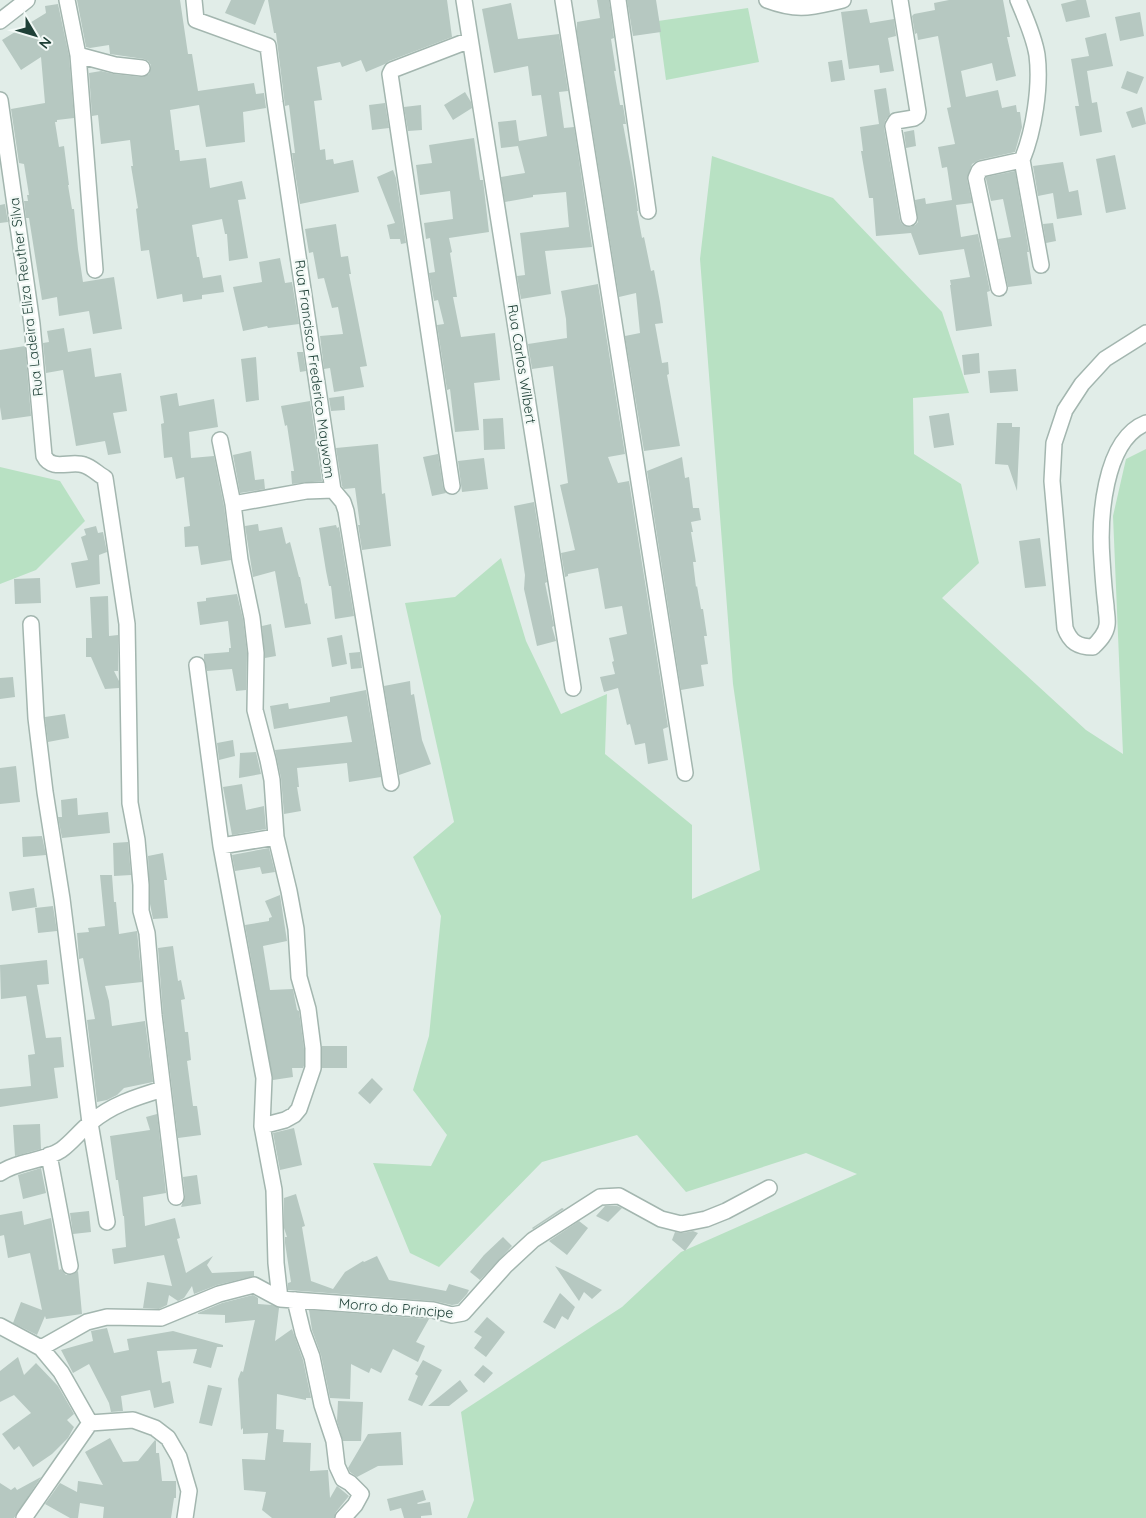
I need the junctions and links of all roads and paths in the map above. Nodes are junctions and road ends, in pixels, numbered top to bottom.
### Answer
1 (27, 0) edge
2 (67, 0) edge
3 (194, 0) edge
4 (464, 0) edge
5 (563, 0) edge
6 (618, 0) edge
7 (767, 0) edge
8 (843, 0) edge
9 (900, 0) edge
10 (1018, 0) edge
11 (0, 21) edge
12 (470, 40) junction
13 (78, 55) junction
14 (142, 68) dead end
15 (0, 100) edge
16 (1022, 160) junction
17 (648, 211) dead end
18 (909, 218) dead end
19 (1041, 265) dead end
20 (95, 270) dead end
21 (999, 288) dead end
22 (1146, 332) edge
23 (1146, 423) edge
24 (220, 440) dead end
25 (452, 486) dead end
26 (333, 490) junction
27 (233, 504) junction
28 (31, 624) dead end
29 (196, 664) dead end
30 (574, 688) dead end
31 (685, 773) dead end
32 (391, 783) dead end
33 (276, 837) junction
34 (221, 846) junction
35 (163, 1089) junction
36 (90, 1122) junction
37 (262, 1126) junction
38 (49, 1155) junction
39 (0, 1172) edge
40 (769, 1188) dead end
41 (176, 1197) dead end
42 (106, 1222) dead end
43 (70, 1266) dead end
44 (288, 1299) junction
45 (0, 1326) edge
46 (41, 1348) junction
47 (90, 1423) junction
48 (24, 1518) edge
49 (185, 1518) edge
50 (343, 1518) edge

1 - 11 street
2 - 13 street
3 - 26 street, Rua Francisco Frederico Maywom
4 - 12 street, Rua Carlos Wilbert
5 - 31 street
6 - 17 street
7 - 8 street
9 - 18 street
10 - 16 street
12 - 25 street
12 - 30 street, Rua Carlos Wilbert
13 - 14 street
13 - 20 street
15 - 35 street, Rua Ladeira Eliza Reuther Silva
16 - 19 street
16 - 21 street
22 - 23 street
24 - 27 street
26 - 27 street
26 - 32 street, Rua Francisco Frederico Maywom
27 - 33 street
28 - 36 street
29 - 34 street
33 - 34 street
33 - 37 street
34 - 37 street
35 - 36 street
35 - 41 street
36 - 38 street
36 - 42 street
37 - 44 street
38 - 39 street
38 - 43 street
40 - 44 street, Morro do Principe
44 - 46 street, Morro do Principe
44 - 50 street
45 - 46 street
46 - 47 street
47 - 48 street
47 - 49 street

